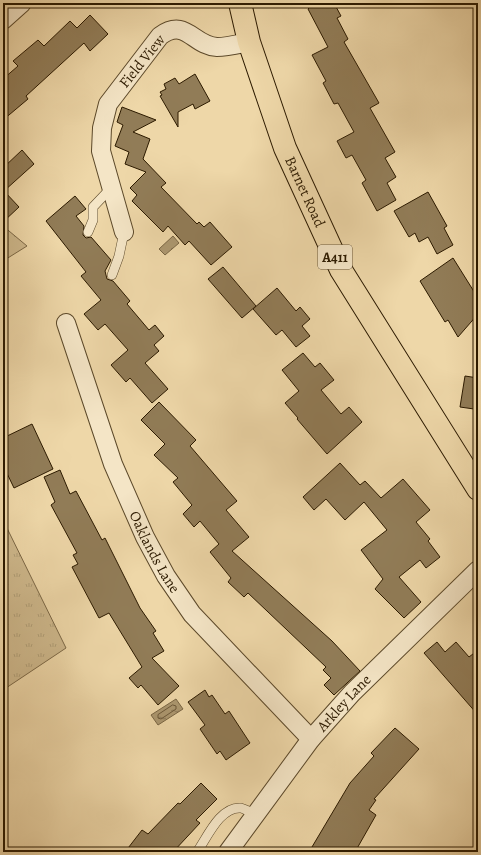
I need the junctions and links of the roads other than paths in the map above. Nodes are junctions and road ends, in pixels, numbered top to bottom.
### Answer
1 (22, 3) edge
2 (240, 3) edge
3 (3, 20) edge
4 (249, 42) junction
5 (111, 188) junction
6 (88, 232) dead end
7 (124, 232) joint
8 (112, 275) dead end
9 (66, 323) dead end
10 (478, 489) edge
11 (478, 570) edge
12 (311, 739) junction
13 (256, 814) junction
14 (198, 852) edge
15 (228, 852) edge

1 - 3 street
2 - 4 main road, Barnet Road / A411
4 - 5 street, Field View
4 - 10 main road, Barnet Road / A411
5 - 6 lane
5 - 7 street
7 - 8 lane
9 - 12 street, Oaklands Lane
11 - 12 street, Arkley Lane
12 - 13 street, Arkley Lane
13 - 14 lane
13 - 15 street, Arkley Lane

